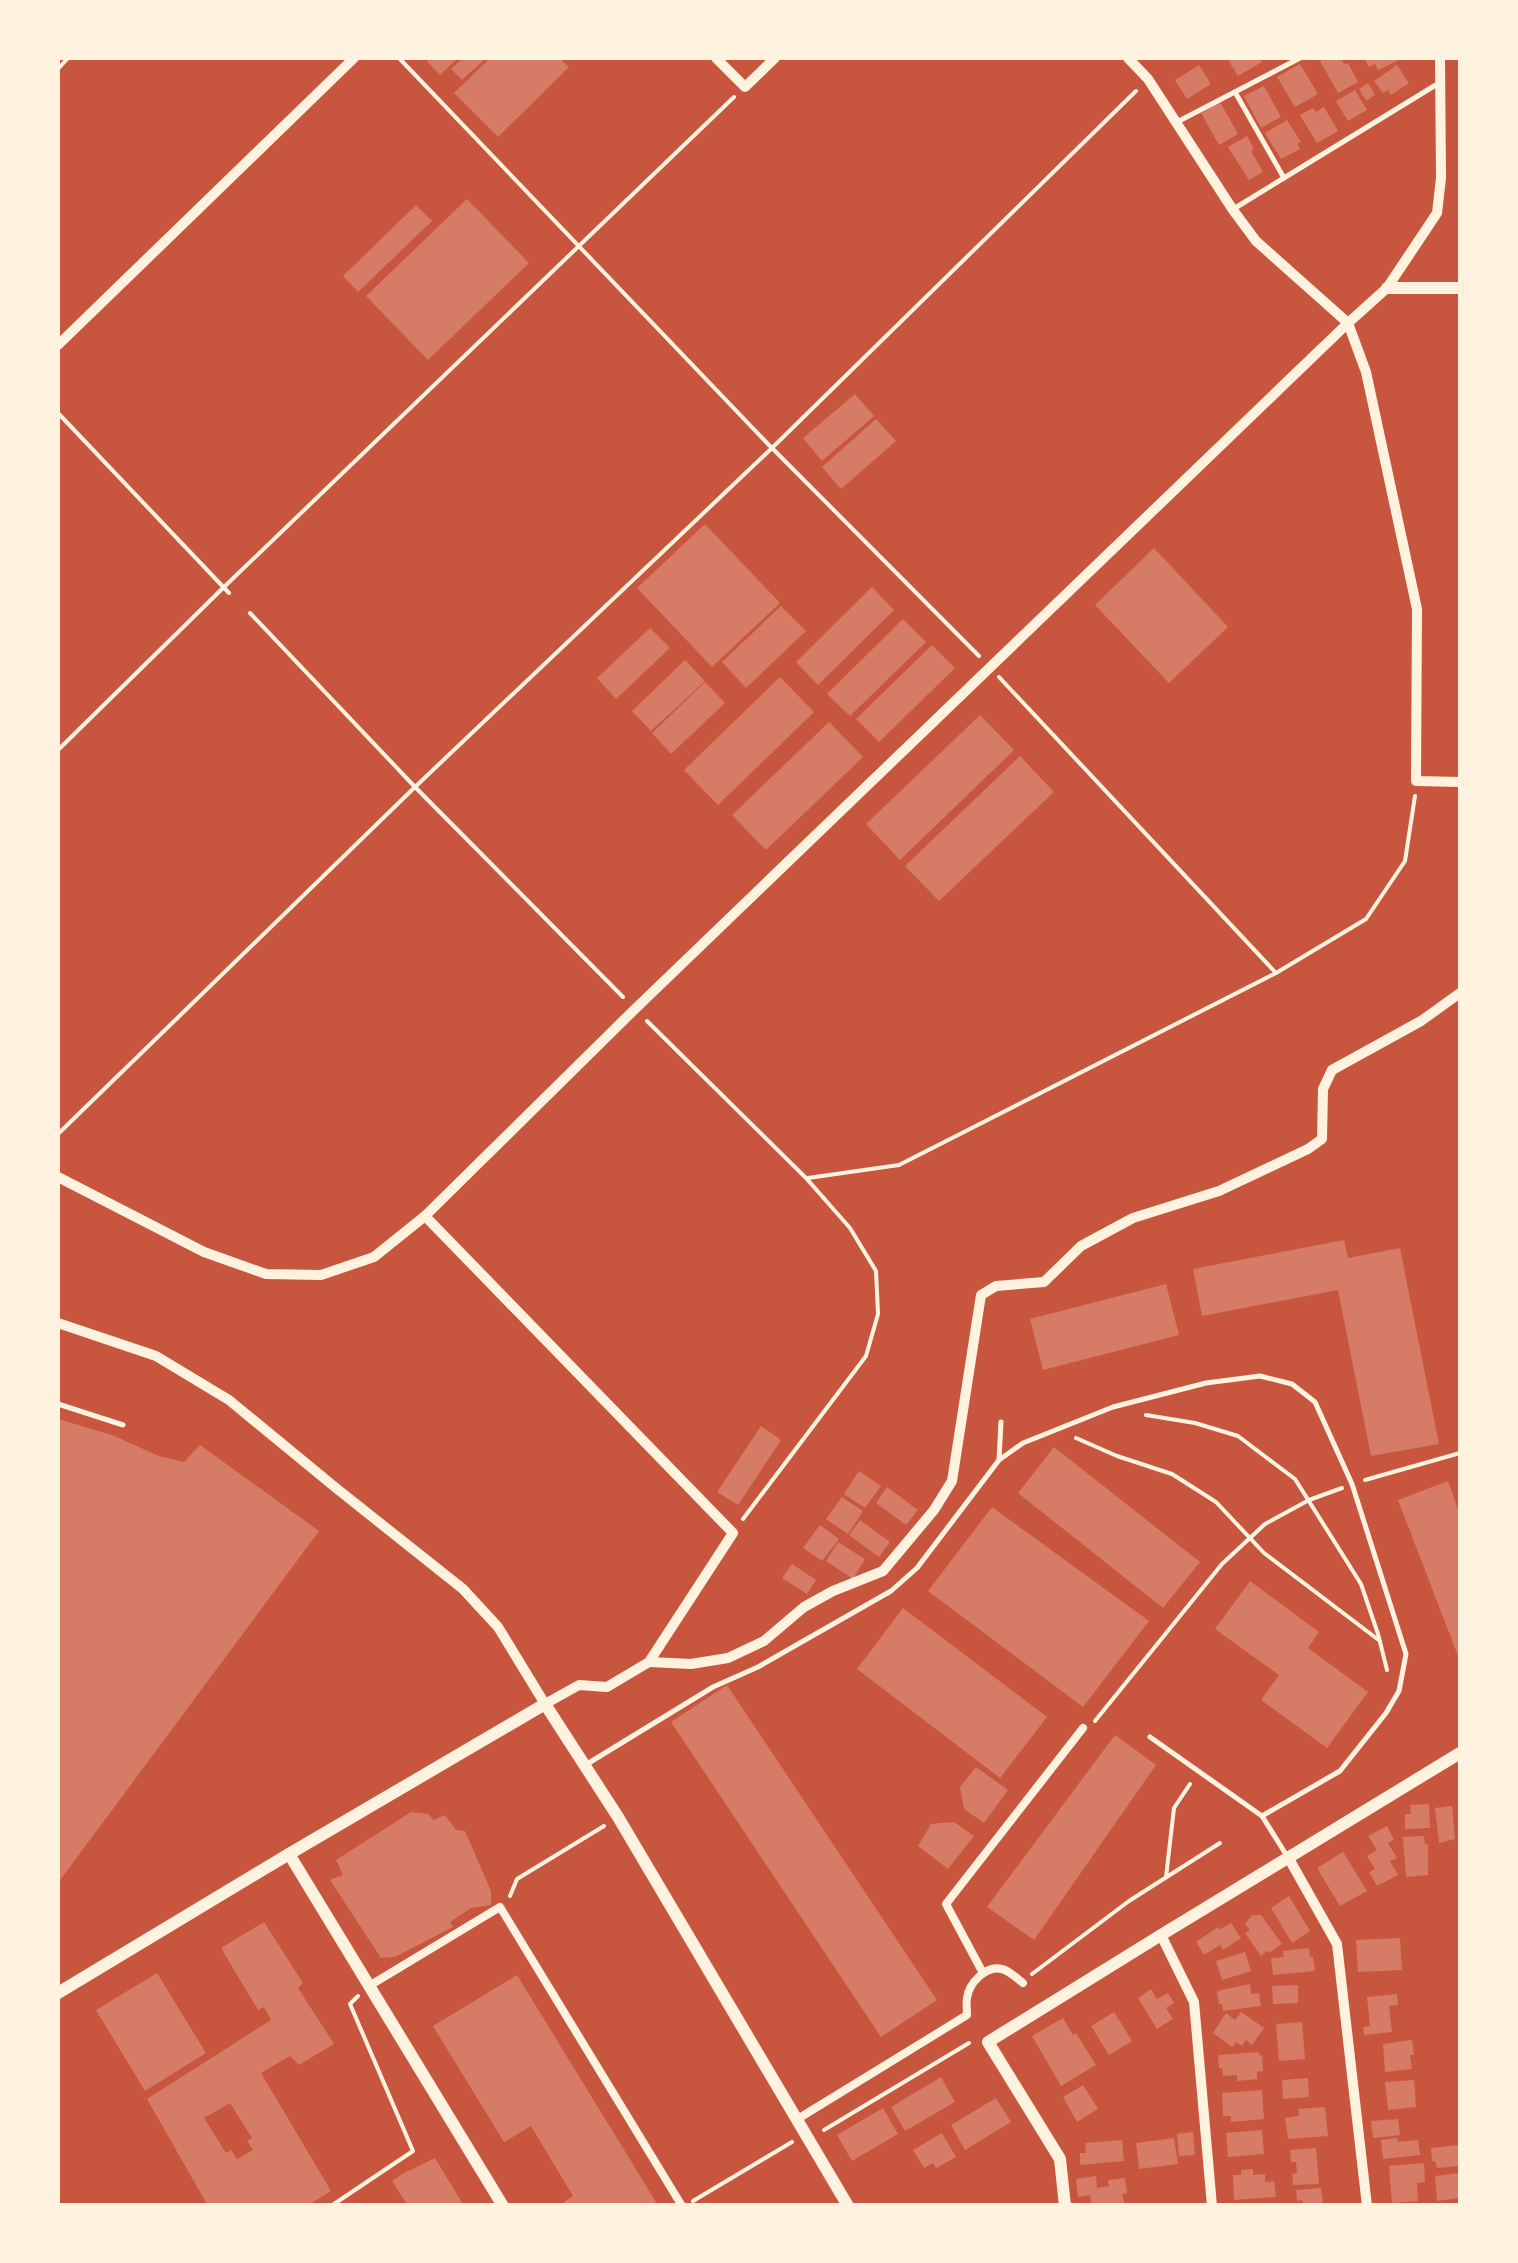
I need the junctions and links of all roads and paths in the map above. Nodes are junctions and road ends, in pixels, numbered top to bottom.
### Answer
1 (68, 58) edge
2 (354, 58) edge
3 (399, 58) edge
4 (716, 58) edge
5 (776, 58) edge
6 (1128, 58) edge
7 (1300, 58) edge
8 (1440, 58) edge
9 (58, 69) edge
10 (1148, 79) junction
11 (1439, 83) junction
12 (745, 86) junction
13 (1235, 92) junction
14 (1176, 122) junction
15 (1284, 178) junction
16 (1233, 210) junction
17 (578, 246) junction
18 (1387, 288) junction
19 (1460, 288) edge
20 (1348, 323) junction
21 (58, 345) edge
22 (58, 414) edge
23 (772, 448) junction
24 (224, 587) junction
25 (229, 593) dead end
26 (250, 613) dead end
27 (990, 668) junction
28 (58, 750) edge
29 (1416, 781) junction
30 (1460, 782) edge
31 (415, 786) junction
32 (1276, 973) junction
33 (1460, 993) edge
34 (635, 1010) junction
35 (58, 1134) edge
36 (58, 1177) edge
37 (806, 1178) junction
38 (425, 1216) junction
39 (58, 1323) edge
40 (58, 1404) edge
41 (1113, 1407) junction
42 (1001, 1422) dead end
43 (123, 1424) dead end
44 (1061, 1428) junction
45 (1460, 1451) edge
46 (999, 1460) junction
47 (1352, 1484) junction
48 (1309, 1500) junction
49 (733, 1533) junction
50 (1250, 1538) junction
51 (1380, 1642) junction
52 (649, 1662) junction
53 (1399, 1691) junction
54 (545, 1704) junction
55 (1083, 1728) joint
56 (1150, 1737) dead end
57 (1460, 1755) edge
58 (585, 1766) junction
59 (1198, 1772) junction
60 (1262, 1816) junction
61 (618, 1817) junction
62 (1220, 1843) dead end
63 (289, 1854) junction
64 (1288, 1857) junction
65 (1166, 1878) junction
66 (500, 1907) junction
67 (1161, 1934) junction
68 (982, 1973) junction
69 (1022, 1983) joint
70 (369, 1986) junction
71 (58, 1993) edge
72 (982, 2036) dead end
73 (813, 2108) junction
74 (796, 2120) junction
75 (805, 2134) junction
76 (331, 2206) edge
77 (502, 2206) edge
78 (683, 2206) edge
79 (848, 2206) edge
80 (1065, 2206) edge
81 (1212, 2206) edge
82 (1367, 2206) edge

1 - 9 path
2 - 21 street
3 - 17 path
4 - 12 street
5 - 12 street
6 - 10 street
7 - 13 lane
8 - 11 street
10 - 14 street
10 - 23 path
11 - 15 lane
11 - 18 street
12 - 17 path
13 - 14 lane
13 - 15 lane
14 - 16 street
15 - 16 lane
16 - 20 street
17 - 23 path
17 - 24 path
18 - 19 street
18 - 20 street
20 - 27 street
20 - 29 street
22 - 24 path
23 - 27 path
23 - 31 path
24 - 25 path
24 - 28 path
26 - 31 path
27 - 32 path
27 - 34 street
29 - 30 street
29 - 32 path
31 - 34 path
31 - 35 path
32 - 37 path
33 - 52 street
34 - 37 path
34 - 38 street
36 - 38 street
37 - 49 path
38 - 49 street
39 - 54 street
40 - 43 lane
41 - 44 lane
41 - 47 lane
41 - 48 path
42 - 46 lane
44 - 46 lane
44 - 50 path
45 - 47 path
46 - 58 lane
47 - 48 path
47 - 53 lane
48 - 50 path
48 - 51 path
49 - 52 street
50 - 51 path
50 - 55 path
51 - 53 path
52 - 54 street
53 - 60 lane
54 - 58 street
54 - 63 street
55 - 68 street
56 - 59 lane
57 - 64 street
58 - 61 street
59 - 60 lane
59 - 65 path
60 - 64 lane
61 - 66 path
61 - 74 street
62 - 65 path
63 - 70 street
63 - 71 street
64 - 67 street
64 - 82 street
65 - 69 path
66 - 70 street
66 - 78 street
67 - 80 street
67 - 81 street
68 - 69 street
68 - 73 street
70 - 76 path
70 - 77 street
72 - 73 path
73 - 74 street
74 - 75 street
75 - 78 path
75 - 79 street

